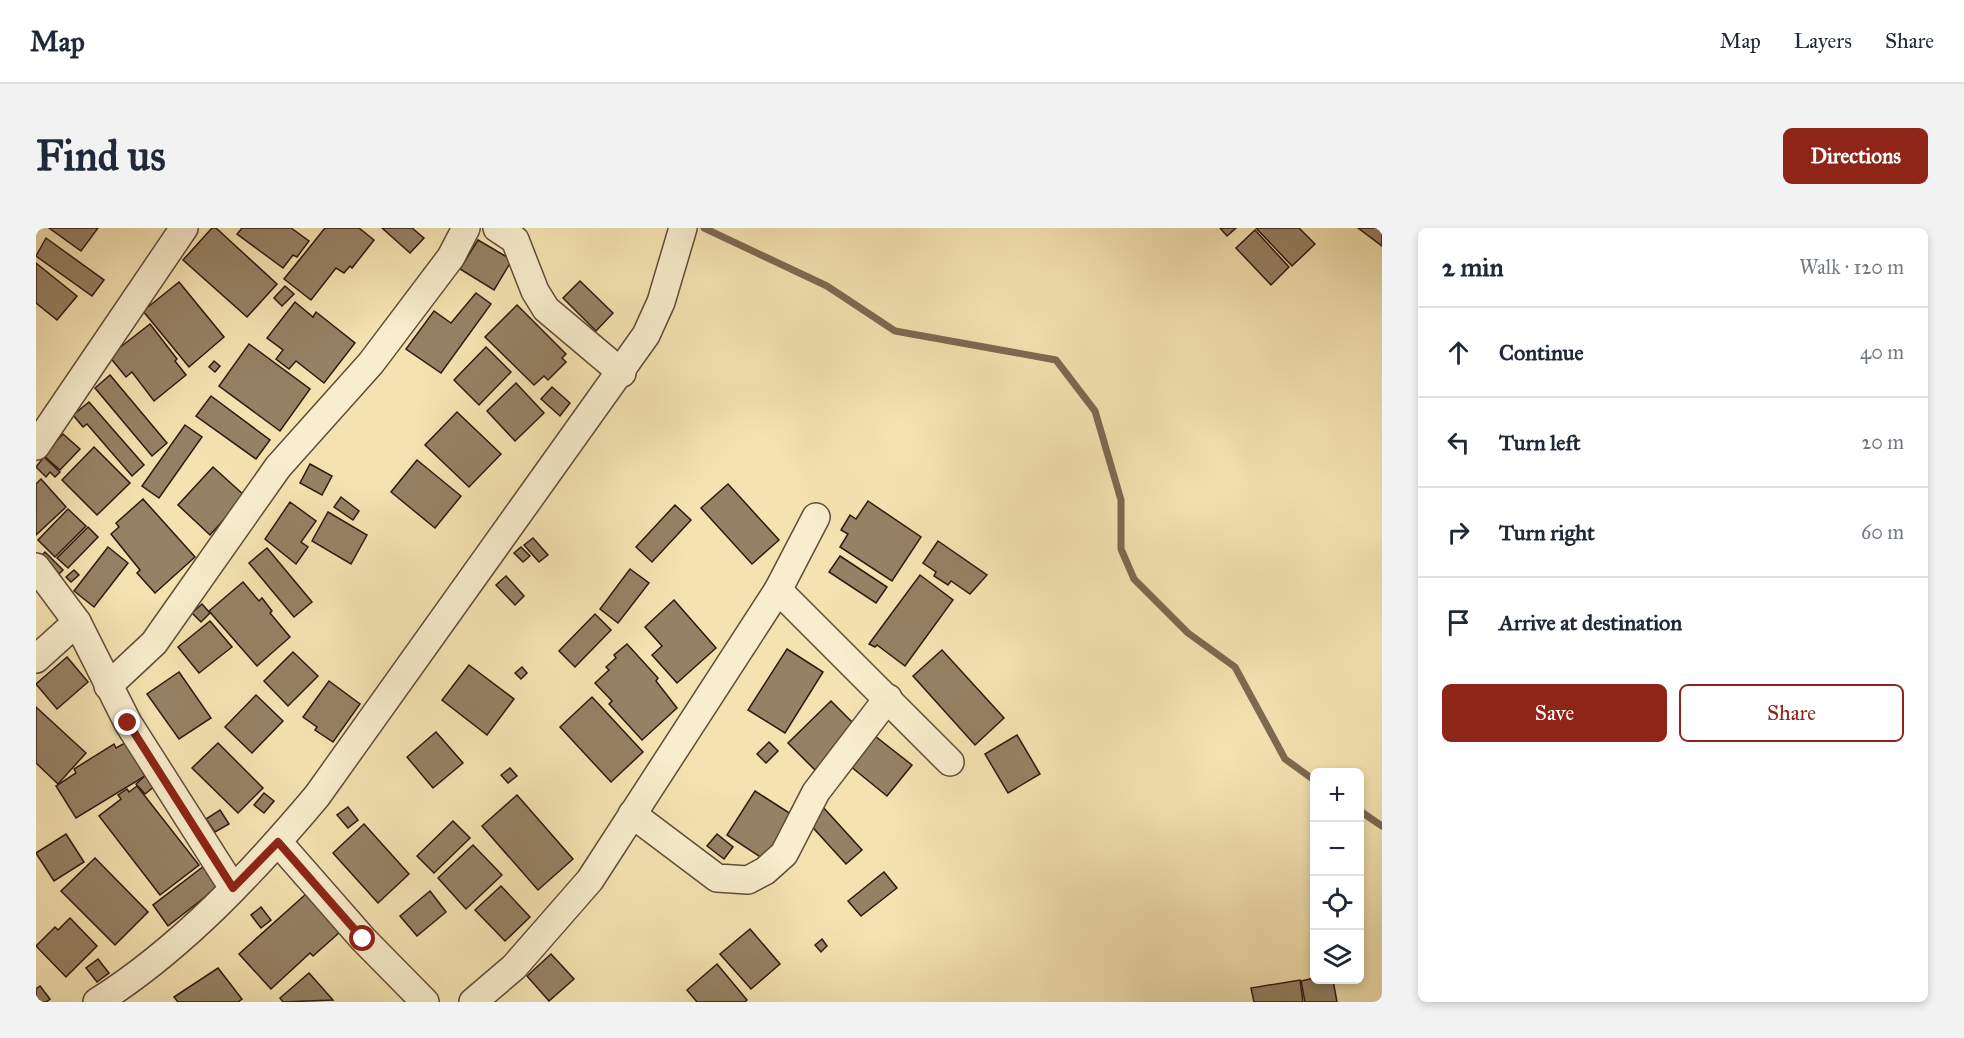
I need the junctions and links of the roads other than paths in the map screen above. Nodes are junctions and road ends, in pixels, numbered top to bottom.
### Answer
1 (184, 228) edge
2 (466, 228) edge
3 (497, 228) edge
4 (682, 231) edge
5 (622, 373) junction
6 (36, 447) edge
7 (816, 517) dead end
8 (36, 567) edge
9 (778, 590) junction
10 (77, 622) junction
11 (36, 659) edge
12 (108, 686) junction
13 (888, 698) junction
14 (950, 762) dead end
15 (632, 814) junction
16 (278, 842) junction
17 (233, 888) junction
18 (99, 1001) edge
19 (425, 1002) edge
20 (473, 1002) edge

1 - 6 street
2 - 12 street
3 - 5 street
4 - 5 street
5 - 16 street
7 - 9 street
8 - 10 street
9 - 13 street
9 - 15 street
10 - 11 street
10 - 12 street
12 - 17 street
13 - 14 street
13 - 15 street
15 - 20 street
16 - 17 street
16 - 19 street
17 - 18 street

